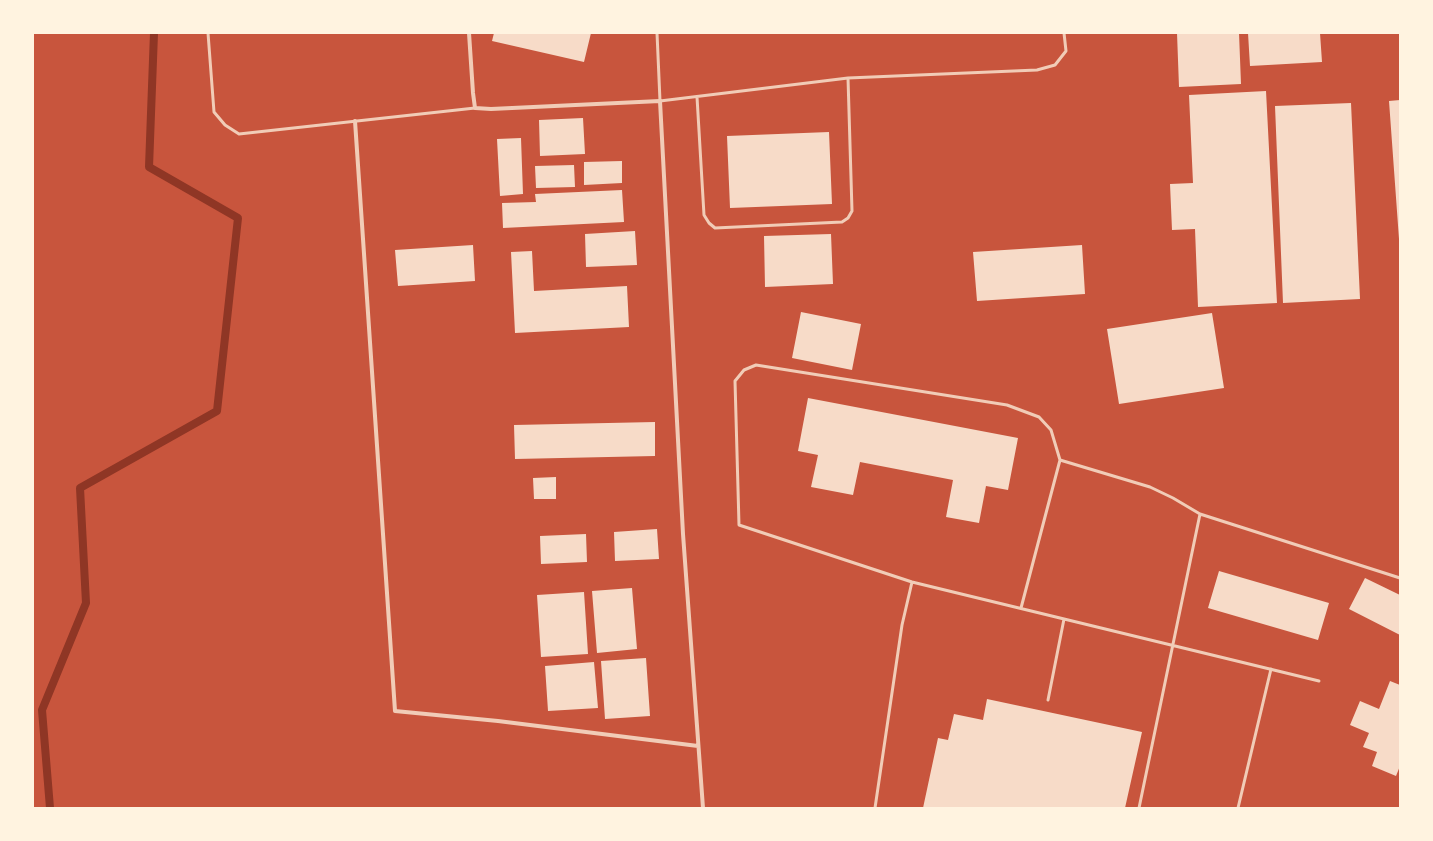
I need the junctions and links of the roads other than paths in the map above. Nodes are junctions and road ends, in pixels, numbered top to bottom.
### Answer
1 (208, 33) edge
2 (469, 33) edge
3 (657, 33) edge
4 (1064, 33) edge
5 (848, 78) junction
6 (697, 97) junction
7 (660, 101) junction
8 (476, 108) junction
9 (355, 121) junction
10 (1060, 460) junction
11 (1200, 514) junction
12 (1400, 578) edge
13 (912, 582) junction
14 (1021, 608) junction
15 (1064, 619) junction
16 (1172, 646) junction
17 (1271, 669) junction
18 (1319, 681) dead end
19 (1048, 700) dead end
20 (698, 746) junction
21 (702, 808) edge
22 (876, 808) edge
23 (1139, 808) edge
24 (1238, 808) edge

1 - 9 lane
2 - 8 street
3 - 7 lane
4 - 5 lane
5 - 6 lane
5 - 6 lane
6 - 7 lane
7 - 8 street
7 - 20 street
8 - 9 lane
9 - 20 street
10 - 11 lane
10 - 13 lane
10 - 14 lane
11 - 12 lane
11 - 16 lane
13 - 14 lane
13 - 22 lane
14 - 15 lane
15 - 16 lane
15 - 19 lane
16 - 17 lane
16 - 23 lane
17 - 18 lane
17 - 24 lane
20 - 21 street

